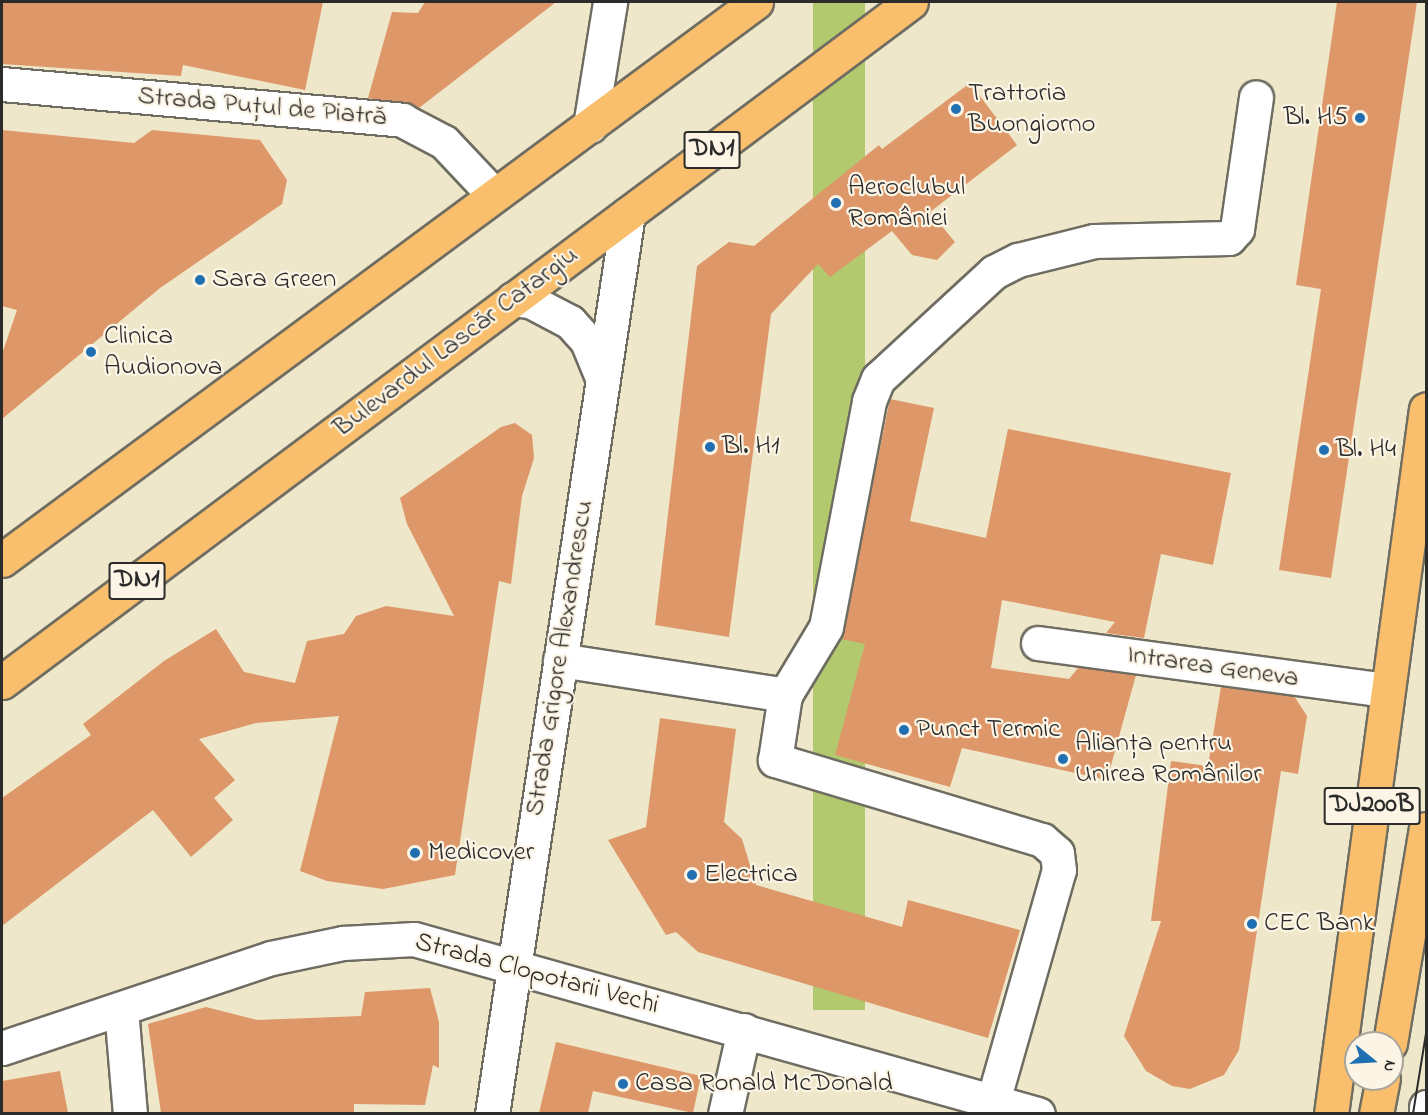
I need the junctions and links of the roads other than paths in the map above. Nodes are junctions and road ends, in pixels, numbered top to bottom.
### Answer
1 (610, 2) edge
2 (756, 2) edge
3 (911, 2) edge
4 (2, 84) edge
5 (1256, 97) dead end
6 (590, 126) junction
7 (494, 195) junction
8 (628, 214) junction
9 (513, 299) junction
10 (603, 380) junction
11 (1426, 410) edge
12 (2, 560) edge
13 (1038, 643) dead end
14 (560, 660) junction
15 (2, 682) edge
16 (1388, 690) junction
17 (785, 695) junction
18 (1426, 829) edge
19 (515, 964) junction
20 (121, 1009) junction
21 (744, 1030) junction
22 (1392, 1031) edge
23 (2, 1048) edge
24 (1381, 1091) edge
25 (993, 1101) junction
26 (1426, 1107) edge
27 (130, 1113) edge
28 (492, 1113) edge
29 (725, 1113) edge
30 (1038, 1113) edge
31 (1331, 1113) edge
32 (1376, 1113) edge
33 (1425, 1113) edge

1 - 6 street
2 - 6 main road
3 - 8 main road, Bulevardul Lascăr Catargiu / DN1
4 - 7 street, Strada Puțul de Piatră
5 - 17 street
6 - 7 main road
7 - 12 main road
8 - 9 main road, Bulevardul Lascăr Catargiu / DN1
8 - 10 street, Strada Grigore Alexandrescu
9 - 10 street
9 - 15 main road, Bulevardul Lascăr Catargiu / DN1
10 - 14 street, Strada Grigore Alexandrescu
11 - 16 main road, DJ200B
13 - 16 street, Intrarea Geneva
14 - 17 street
14 - 19 street, Strada Grigore Alexandrescu
16 - 31 main road, DJ200B
17 - 25 street
18 - 22 main road
19 - 20 street, Strada Clopotarii Vechi
19 - 21 street, Strada Clopotarii Vechi
19 - 28 street, Strada Grigore Alexandrescu
20 - 23 street, Strada Clopotarii Vechi
20 - 27 street
21 - 25 street, Strada Clopotarii Vechi
21 - 29 street
24 - 32 main road
25 - 30 street, Strada Clopotarii Vechi
26 - 33 street

